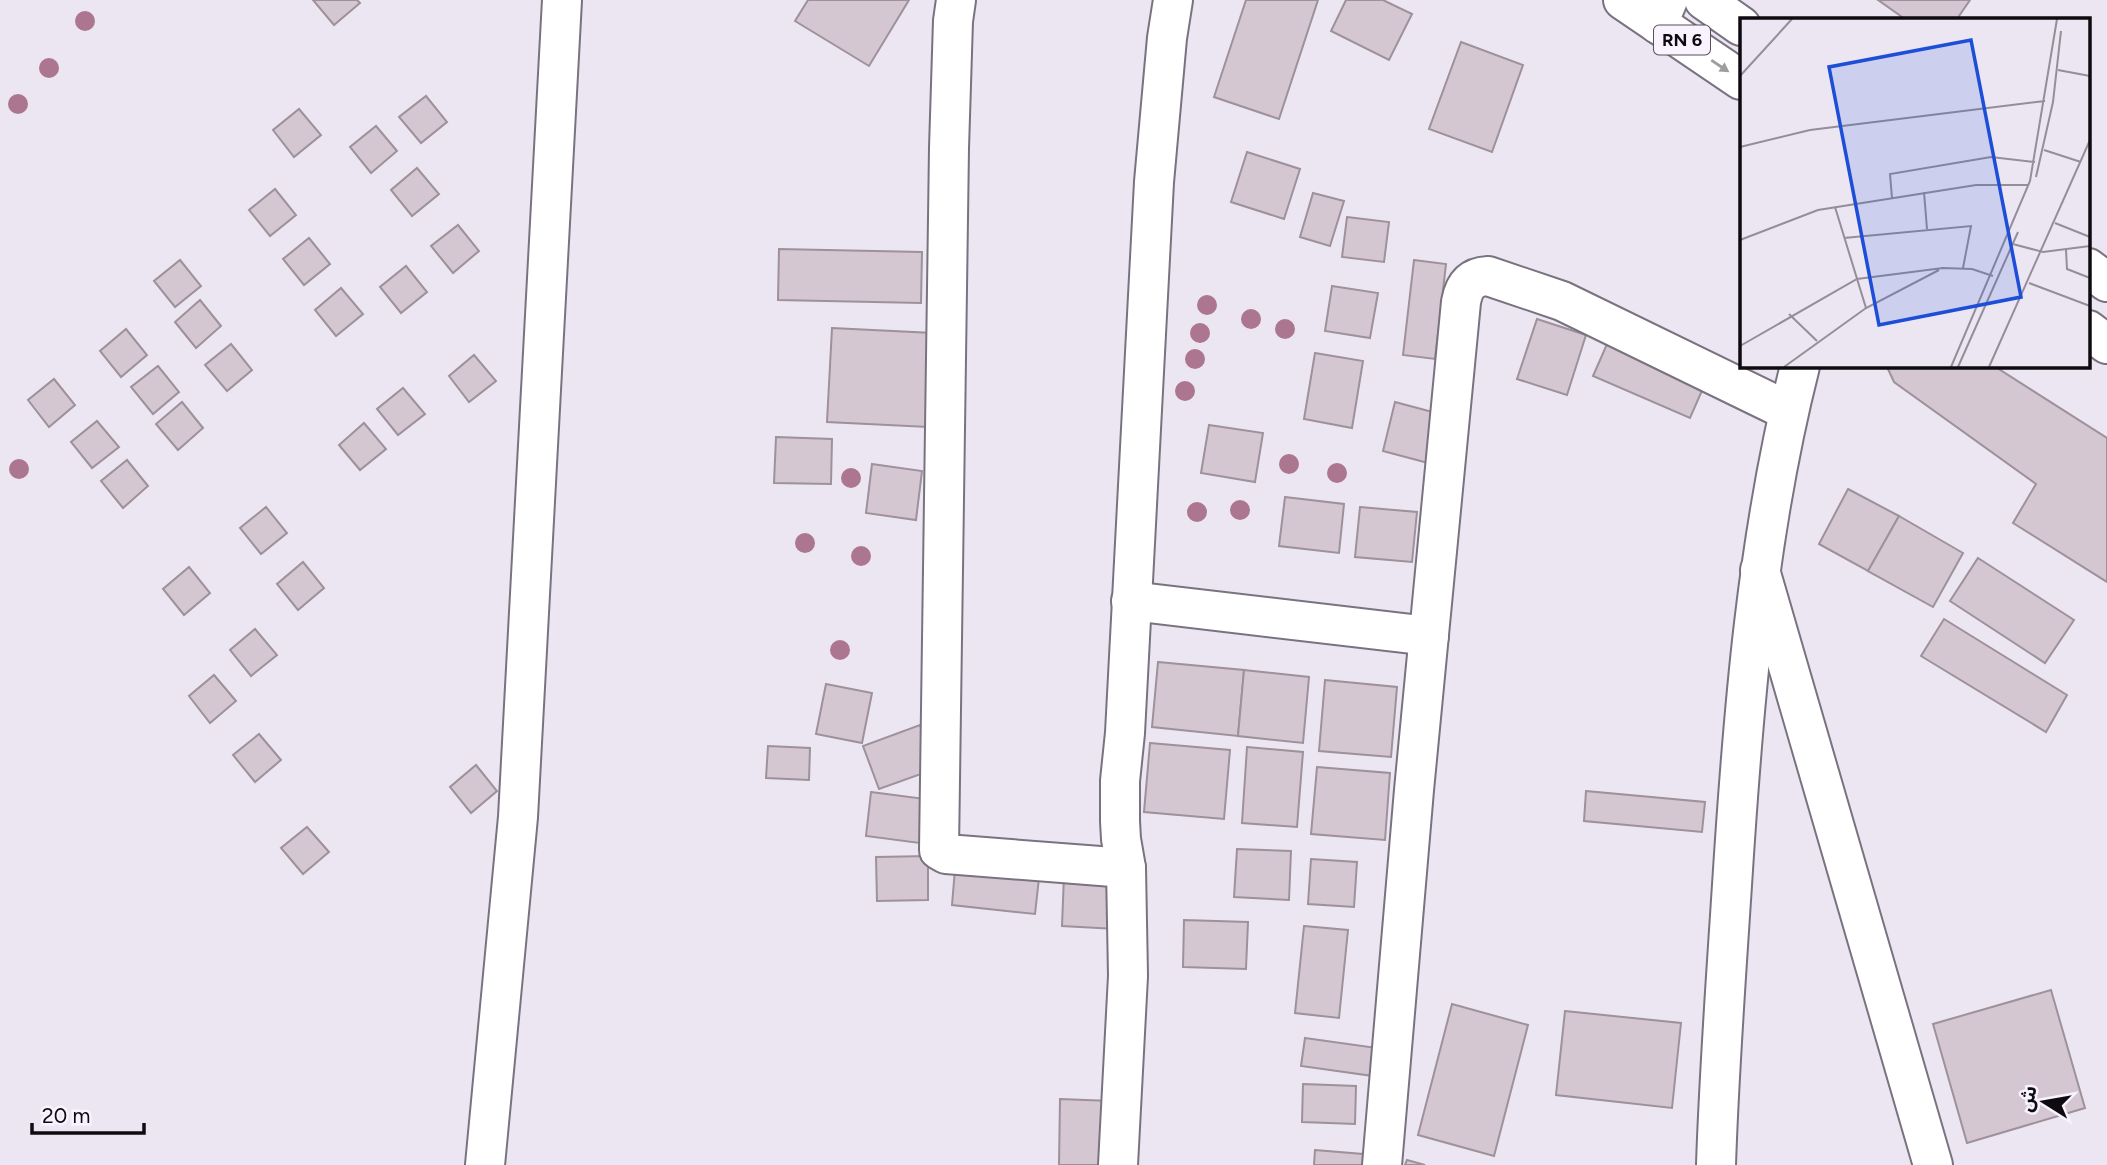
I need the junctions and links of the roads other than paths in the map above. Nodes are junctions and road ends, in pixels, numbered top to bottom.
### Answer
1 (562, 0) edge
2 (956, 0) edge
3 (1172, 0) edge
4 (1623, 0) edge
5 (1704, 0) edge
6 (1663, 12) edge
7 (1740, 25) edge
8 (1740, 79) edge
9 (2090, 269) edge
10 (2107, 282) edge
11 (2090, 331) edge
12 (2107, 344) edge
13 (1799, 368) edge
14 (1788, 411) junction
15 (1760, 570) junction
16 (1130, 601) junction
17 (1429, 636) junction
18 (1126, 868) junction
19 (485, 1165) edge
20 (1118, 1165) edge
21 (1382, 1165) edge
22 (1716, 1165) edge
23 (1933, 1165) edge

1 - 19 street
2 - 18 street
3 - 16 street
4 - 6 street, RN 6
5 - 7 street, RN 6
6 -> 8 street, RN 6
9 - 10 street
11 - 12 street
13 - 14 street
14 - 15 street
14 - 17 street
15 - 22 street
15 - 23 street
16 - 17 street
16 - 18 street
17 - 21 street
18 - 20 street

